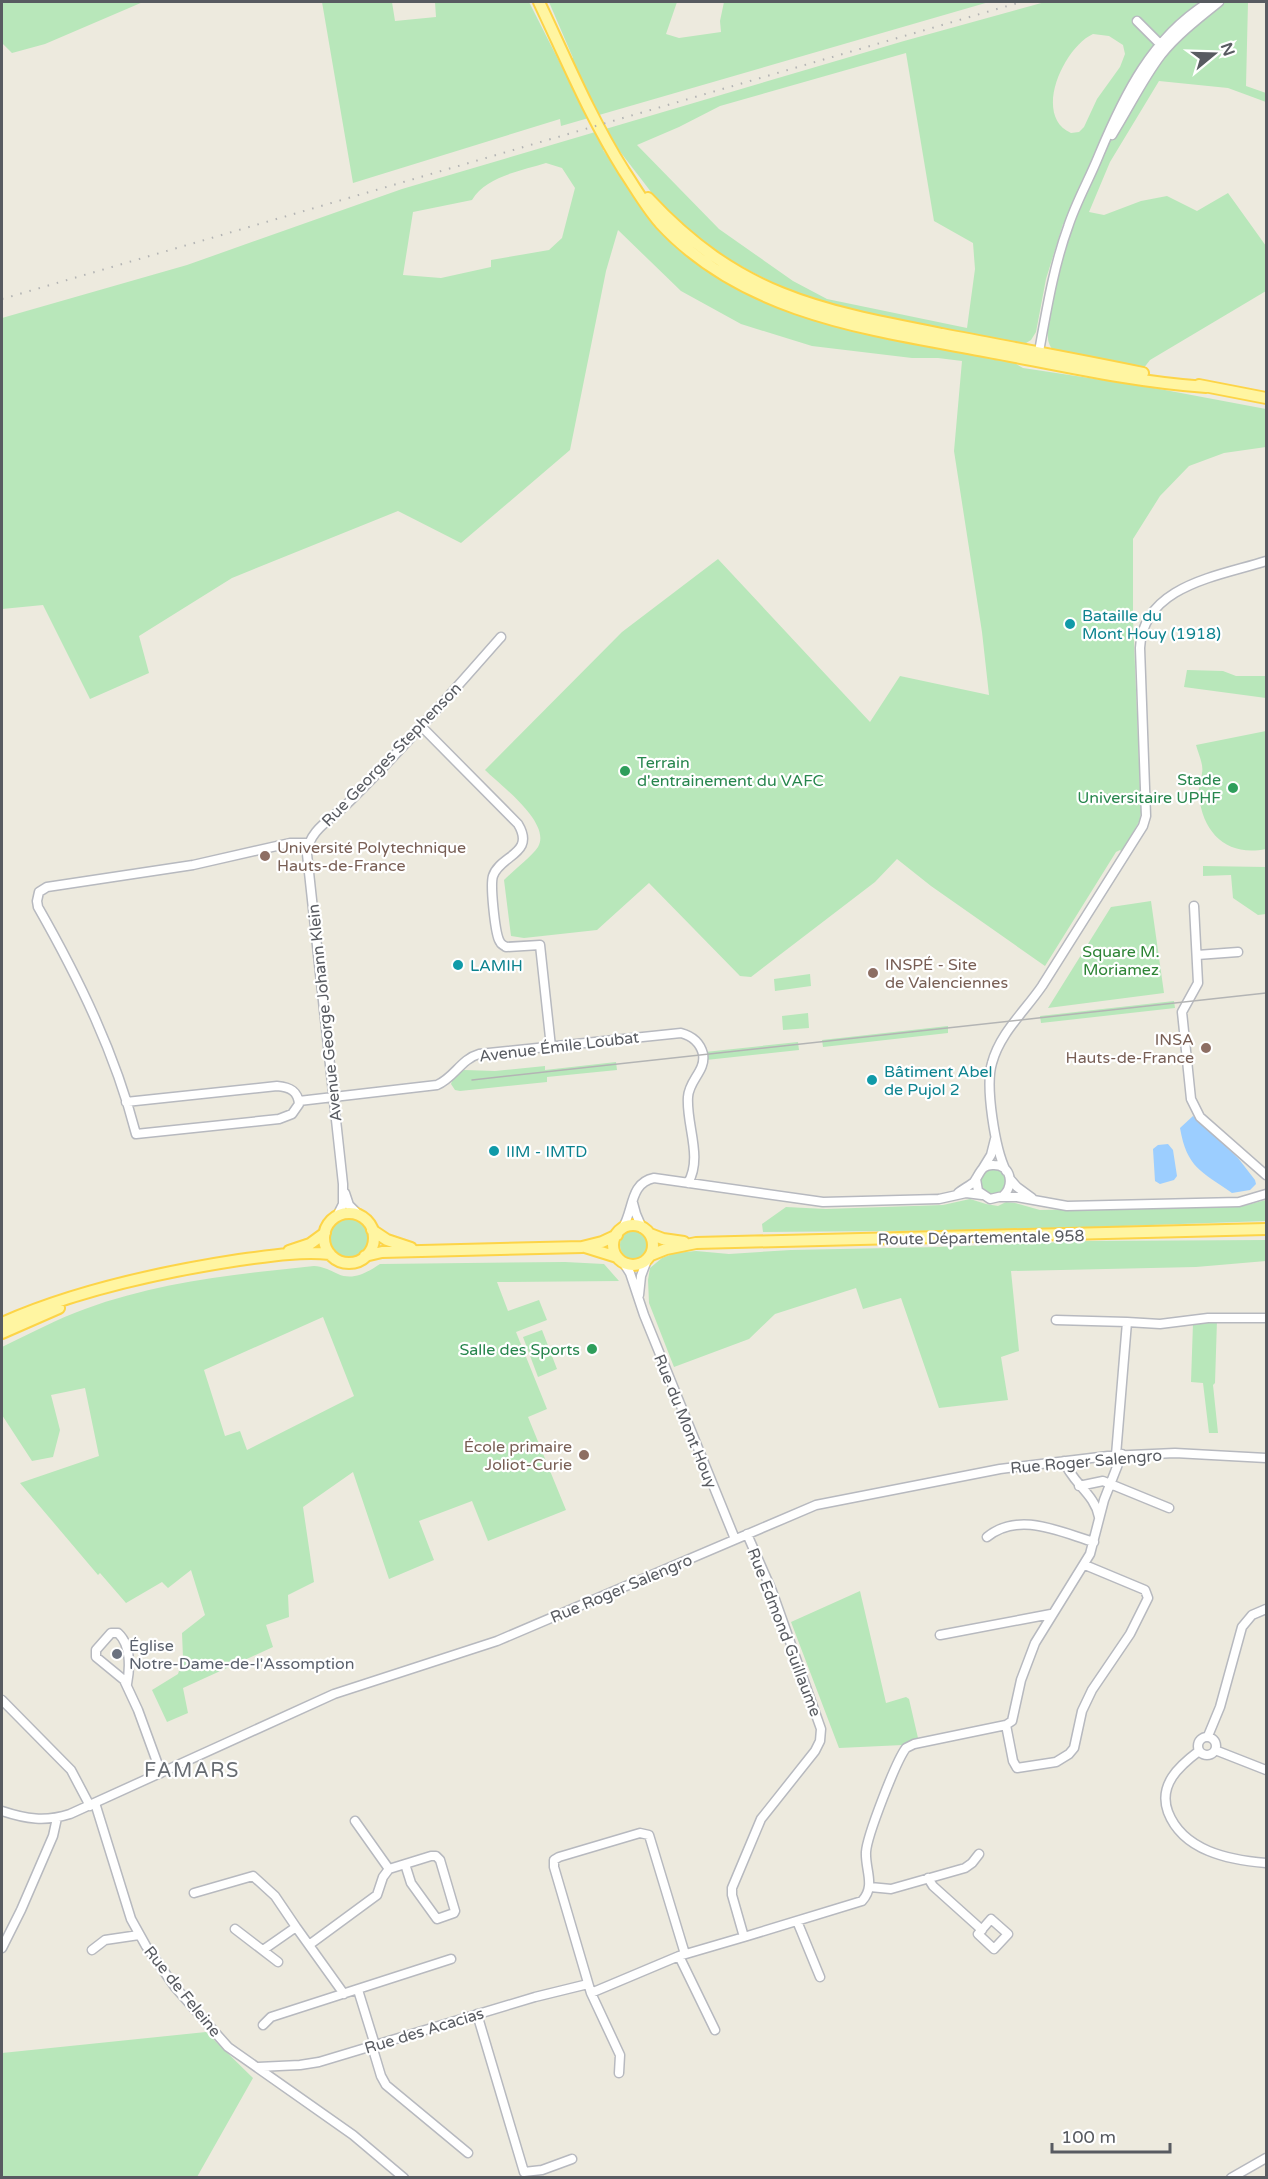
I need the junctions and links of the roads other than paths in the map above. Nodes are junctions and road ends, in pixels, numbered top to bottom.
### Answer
1 (539, 2) edge
2 (1209, 2) edge
3 (1219, 2) edge
4 (1137, 21) dead end
5 (1163, 47) junction
6 (1038, 357) junction
7 (1266, 398) edge
8 (1266, 561) edge
9 (501, 637) dead end
10 (422, 727) junction
11 (308, 843) junction
12 (1194, 906) dead end
13 (1238, 952) dead end
14 (1197, 955) junction
15 (551, 1047) junction
16 (334, 1097) junction
17 (299, 1101) junction
18 (126, 1102) junction
19 (996, 1132) junction
20 (982, 1168) junction
21 (1008, 1174) junction
22 (1266, 1175) edge
23 (976, 1179) junction
24 (688, 1183) junction
25 (343, 1184) junction
26 (1266, 1194) edge
27 (953, 1195) junction
28 (982, 1195) junction
29 (1001, 1197) junction
30 (633, 1198) junction
31 (1040, 1202) junction
32 (359, 1215) junction
33 (337, 1216) junction
34 (1266, 1229) edge
35 (372, 1230) junction
36 (646, 1231) junction
37 (619, 1232) junction
38 (325, 1233) junction
39 (696, 1244) junction
40 (582, 1246) junction
41 (420, 1250) junction
42 (330, 1254) junction
43 (272, 1256) junction
44 (365, 1256) junction
45 (649, 1258) junction
46 (620, 1259) junction
47 (105, 1289) junction
48 (639, 1302) junction
49 (1266, 1318) edge
50 (1056, 1320) dead end
51 (1126, 1322) junction
52 (2, 1323) edge
53 (2, 1333) edge
54 (1119, 1455) junction
55 (1266, 1458) edge
56 (1064, 1461) junction
57 (1110, 1485) junction
58 (1079, 1486) junction
59 (1169, 1508) dead end
60 (1099, 1518) junction
61 (747, 1534) junction
62 (987, 1537) dead end
63 (735, 1539) junction
64 (1094, 1542) junction
65 (1085, 1564) junction
66 (1266, 1609) edge
67 (1051, 1614) junction
68 (940, 1635) dead end
69 (127, 1684) junction
70 (2, 1700) edge
71 (1006, 1725) junction
72 (1208, 1736) junction
73 (1215, 1750) junction
74 (1199, 1751) junction
75 (1266, 1770) edge
76 (161, 1773) junction
77 (93, 1804) junction
78 (2, 1812) edge
79 (57, 1818) junction
80 (355, 1821) dead end
81 (979, 1854) dead end
82 (1266, 1863) edge
83 (405, 1864) junction
84 (389, 1869) junction
85 (928, 1878) junction
86 (870, 1887) junction
87 (194, 1893) dead end
88 (797, 1921) junction
89 (296, 1927) junction
90 (235, 1929) dead end
91 (982, 1930) dead end
92 (139, 1935) junction
93 (744, 1937) junction
94 (309, 1945) junction
95 (2, 1948) edge
96 (92, 1950) dead end
97 (263, 1950) junction
98 (682, 1955) junction
99 (451, 1959) dead end
100 (278, 1962) dead end
101 (820, 1977) dead end
102 (588, 1984) junction
103 (358, 1990) junction
104 (344, 1994) junction
105 (591, 1994) junction
106 (477, 2014) junction
107 (263, 2025) dead end
108 (715, 2030) dead end
109 (373, 2045) junction
110 (258, 2067) junction
111 (619, 2073) dead end
112 (468, 2153) dead end
113 (572, 2158) dead end
114 (1266, 2158) edge
115 (404, 2178) edge
116 (1231, 2178) edge

1 - 6 main road
2 - 5 street
3 - 5 street
4 - 5 street
5 - 6 street
6 - 7 main road
8 - 19 street
9 - 10 street, Rue Georges Stephenson
10 - 11 street, Rue Georges Stephenson
10 - 15 street
11 - 16 street, Avenue George Johann Klein
11 - 18 street
12 - 14 street
13 - 14 street
14 - 22 street
15 - 16 street, Avenue Émile Loubat
15 - 24 street, Avenue Émile Loubat
16 - 17 street, Avenue Émile Loubat
16 - 25 street, Avenue George Johann Klein
17 - 18 street
17 - 18 street
19 - 20 street
19 - 21 street
20 - 21 street
20 - 23 street
21 - 29 street
21 - 31 street
23 - 27 street
23 - 28 street
24 - 27 street
24 - 30 street
25 - 32 street, Avenue George Johann Klein
25 - 33 street, Avenue George Johann Klein
26 - 31 street
27 - 28 street
28 - 29 street
29 - 31 street
30 - 36 street
30 - 37 street
32 - 33 main road
32 - 35 main road
33 - 38 main road
34 - 39 main road, Route Départementale 958
35 - 41 main road
35 - 44 main road
36 - 37 main road
36 - 39 main road, Route Départementale 958
36 - 45 main road
37 - 40 main road
37 - 46 main road
38 - 42 main road
38 - 43 main road
39 - 45 main road, Route Départementale 958
40 - 41 main road
40 - 46 main road
41 - 44 main road
42 - 43 main road
42 - 44 main road
43 - 47 main road
45 - 46 main road
45 - 48 street, Rue du Mont Houy
46 - 48 street, Rue du Mont Houy
47 - 52 main road
47 - 53 main road
48 - 63 street, Rue du Mont Houy
49 - 51 street
50 - 51 street
51 - 54 street
54 - 55 street, Rue Roger Salengro
54 - 56 street, Rue Roger Salengro
54 - 57 street
56 - 58 street
56 - 61 street, Rue Roger Salengro
57 - 58 street
57 - 59 street
57 - 60 street
58 - 60 street
60 - 64 street
61 - 63 street, Rue Roger Salengro
61 - 93 street, Rue Edmond Guillaume
62 - 64 street
63 - 76 street, Rue Roger Salengro
64 - 65 street
65 - 67 street
65 - 71 street
66 - 72 street
67 - 68 street
67 - 71 street
69 - 69 street
69 - 76 street
70 - 77 street, Rue de Feleine
71 - 86 street
72 - 73 street
72 - 74 street
73 - 74 street
73 - 75 street
74 - 82 street
76 - 77 street, Rue Roger Salengro
77 - 79 street, Rue Roger Salengro
77 - 92 street, Rue de Feleine
78 - 79 street, Rue Roger Salengro
79 - 95 street
80 - 84 street
81 - 85 street
83 - 83 street
83 - 84 street
84 - 94 street
85 - 86 street
85 - 91 street
86 - 88 street
87 - 89 street
88 - 93 street
88 - 101 street
89 - 94 street
89 - 97 street
90 - 97 street
92 - 96 street, Rue de Feleine
92 - 110 street, Rue de Feleine
93 - 98 street
94 - 104 street
97 - 100 street
98 - 102 street
98 - 105 street
98 - 108 street
99 - 103 street
102 - 105 street
102 - 106 street, Rue des Acacias
103 - 104 street
103 - 109 street
104 - 107 street
105 - 111 street
106 - 109 street, Rue des Acacias
106 - 113 street
109 - 110 street, Rue des Acacias
109 - 112 street
110 - 115 street, Rue de Feleine
114 - 116 street

